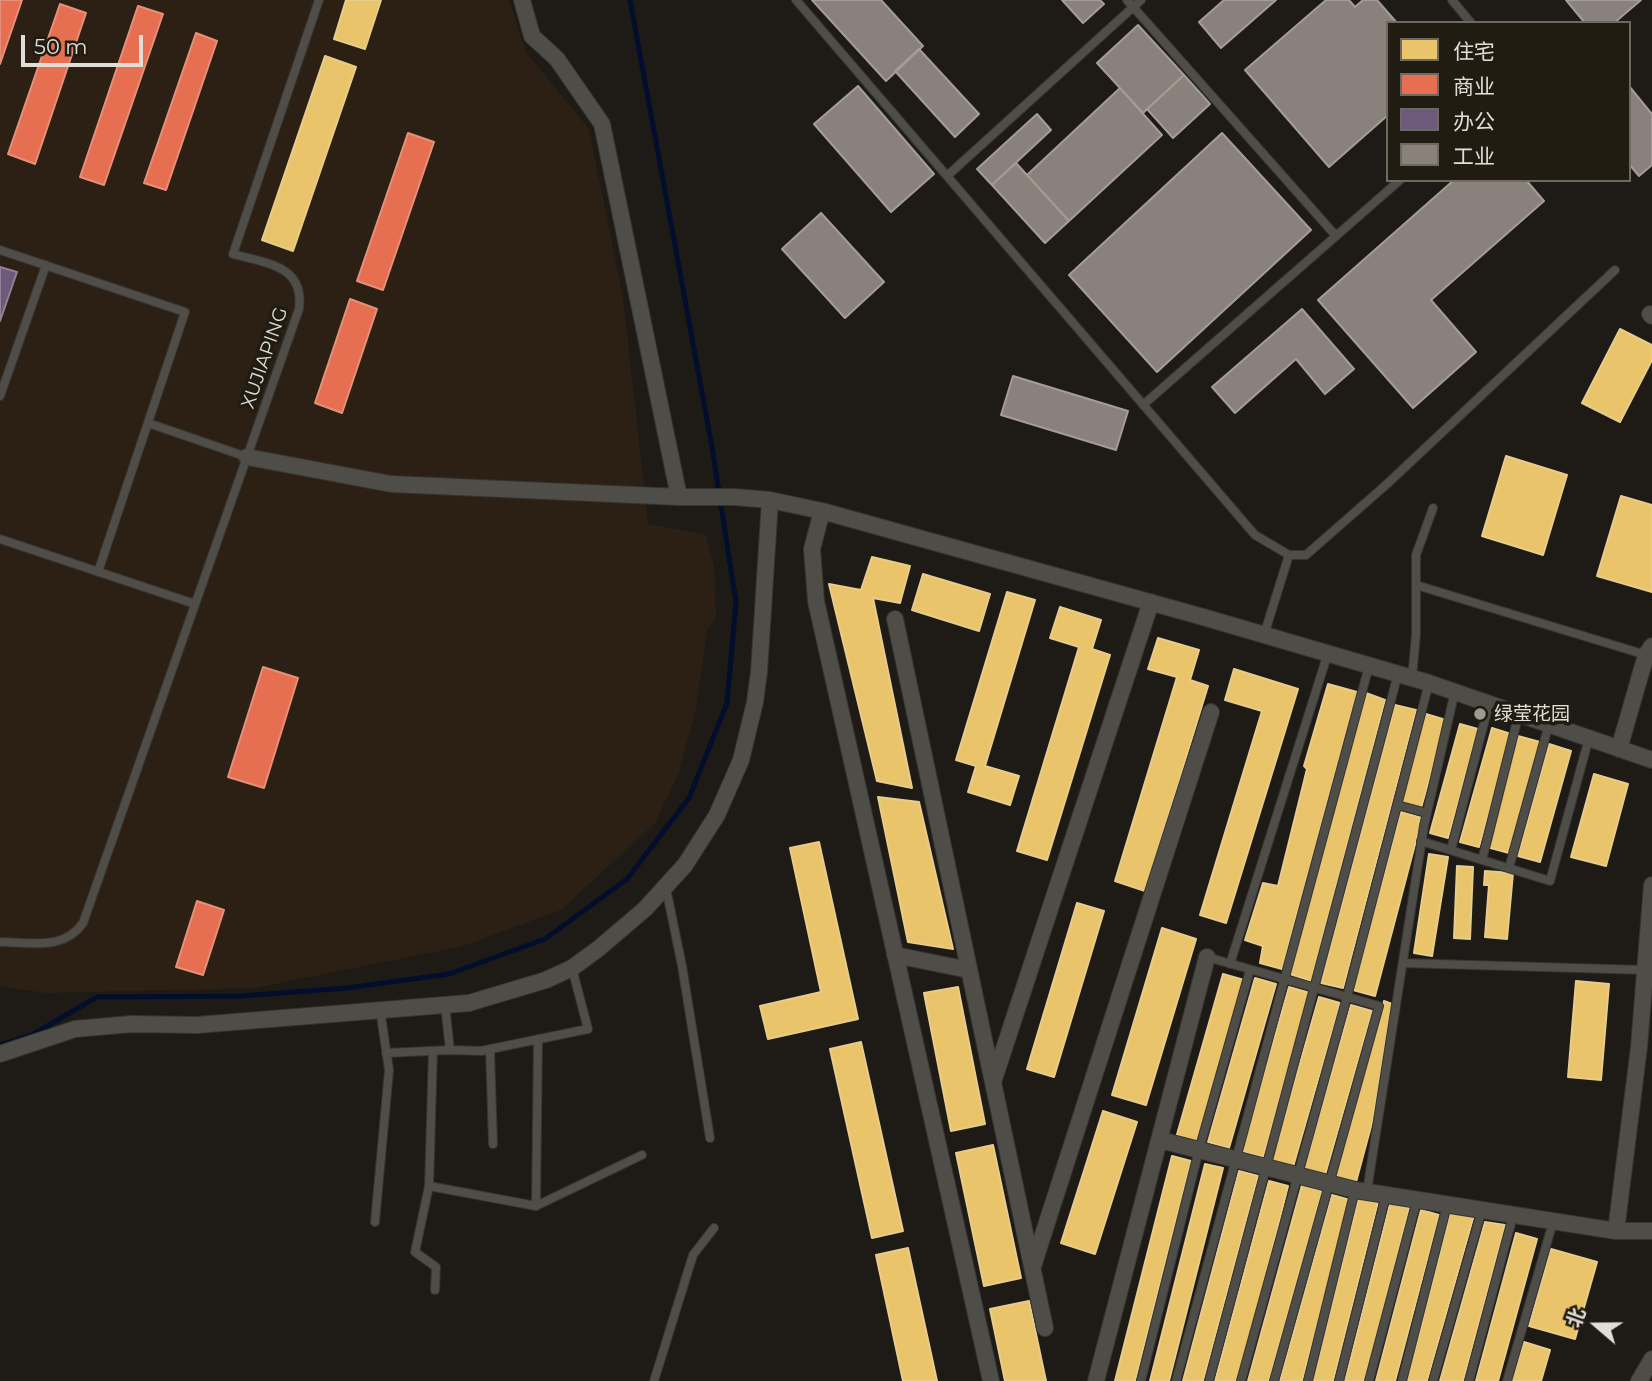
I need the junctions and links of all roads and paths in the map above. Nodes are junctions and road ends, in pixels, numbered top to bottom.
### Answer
1 (319, 0) edge
2 (522, 0) edge
3 (796, 0) edge
4 (1142, 0) edge
5 (1452, 0) edge
6 (1130, 4) edge
7 (1469, 21) edge
8 (947, 176) junction
9 (1398, 182) edge
10 (1336, 236) junction
11 (0, 250) edge
12 (46, 265) junction
13 (1615, 270) dead end
14 (0, 397) edge
15 (1143, 405) junction
16 (148, 423) junction
17 (247, 457) junction
18 (679, 497) junction
19 (770, 500) junction
20 (1433, 508) dead end
21 (822, 511) junction
22 (0, 539) edge
23 (1289, 555) junction
24 (98, 572) junction
25 (1416, 585) junction
26 (1151, 602) junction
27 (195, 604) junction
28 (895, 620) dead end
29 (1264, 635) junction
30 (1649, 651) edge
31 (1328, 653) junction
32 (1369, 666) junction
33 (1405, 676) junction
34 (1429, 683) junction
35 (1455, 691) junction
36 (1490, 702) junction
37 (1211, 712) dead end
38 (1519, 713) junction
39 (1549, 724) junction
40 (1589, 738) junction
41 (1619, 749) junction
42 (1652, 760) edge
43 (1397, 805) junction
44 (1427, 813) junction
45 (1421, 841) junction
46 (1451, 850) junction
47 (1482, 860) junction
48 (1509, 868) junction
49 (1652, 885) edge
50 (666, 888) junction
51 (0, 942) edge
52 (895, 955) junction
53 (1207, 957) joint
54 (1402, 963) junction
55 (1230, 964) junction
56 (572, 968) junction
57 (970, 970) junction
58 (1250, 970) junction
59 (1645, 970) junction
60 (1283, 980) junction
61 (1315, 988) junction
62 (1347, 997) junction
63 (445, 1005) junction
64 (380, 1009) junction
65 (538, 1039) junction
66 (1645, 1048) edge
67 (490, 1049) junction
68 (450, 1050) junction
69 (433, 1051) junction
70 (386, 1053) junction
71 (0, 1054) edge
72 (993, 1081) junction
73 (710, 1138) dead end
74 (1160, 1140) junction
75 (493, 1144) dead end
76 (1199, 1150) junction
77 (642, 1155) dead end
78 (1235, 1159) junction
79 (1266, 1167) junction
80 (1297, 1175) junction
81 (1329, 1183) junction
82 (429, 1186) junction
83 (1361, 1190) junction
84 (1386, 1195) junction
85 (1417, 1200) junction
86 (1447, 1205) junction
87 (536, 1206) junction
88 (1482, 1210) junction
89 (1513, 1216) junction
90 (375, 1222) dead end
91 (1553, 1222) junction
92 (714, 1228) dead end
93 (1616, 1231) junction
94 (1652, 1231) edge
95 (1032, 1267) junction
96 (435, 1290) dead end
97 (1045, 1328) dead end
98 (1652, 1359) edge
99 (654, 1381) edge
100 (991, 1381) edge
101 (1096, 1381) edge
102 (1141, 1381) edge
103 (1176, 1381) edge
104 (1209, 1381) edge
105 (1241, 1381) edge
106 (1274, 1381) edge
107 (1308, 1381) edge
108 (1339, 1381) edge
109 (1369, 1381) edge
110 (1402, 1381) edge
111 (1433, 1381) edge
112 (1469, 1381) edge
113 (1507, 1381) edge
114 (1639, 1381) edge

1 - 17 lane, XUJIAPING
2 - 18 street
3 - 8 lane
4 - 6 lane
5 - 7 lane
6 - 8 lane
6 - 10 lane
8 - 15 lane
9 - 10 lane
10 - 15 lane
11 - 12 lane
12 - 14 lane
12 - 16 lane
13 - 23 lane
15 - 23 lane
16 - 17 lane
16 - 24 lane
17 - 18 street
17 - 27 lane, XUJIAPING
18 - 19 street
19 - 21 street
19 - 50 street
20 - 25 lane
21 - 26 street
21 - 52 street
22 - 24 lane
23 - 29 lane
24 - 27 lane
25 - 30 lane
25 - 33 lane
26 - 29 street
26 - 72 street
27 - 51 lane, XUJIAPING
28 - 57 street
29 - 31 street
30 - 41 street
31 - 32 street
31 - 55 lane
32 - 33 street
32 - 60 lane
33 - 34 street
33 - 61 lane
34 - 35 street
34 - 43 lane
35 - 36 street
35 - 44 lane
36 - 38 street
36 - 46 lane
37 - 95 street
38 - 39 street
38 - 47 lane
39 - 40 street
39 - 48 lane
40 - 41 street
40 - 48 lane
41 - 42 street
43 - 44 lane
43 - 62 lane
44 - 45 lane
45 - 46 lane
45 - 54 lane
46 - 47 lane
47 - 48 lane
49 - 59 street
50 - 56 street
50 - 73 lane
52 - 57 street
52 - 100 street
53 - 55 lane
53 - 74 street
54 - 59 lane
54 - 83 lane
55 - 58 lane
56 - 63 street
56 - 65 lane
57 - 72 street
58 - 60 lane
58 - 76 lane
59 - 66 street
60 - 61 lane
60 - 78 lane
61 - 62 lane
61 - 79 lane
62 - 80 lane
62 - 81 lane
63 - 64 street
63 - 68 lane
64 - 70 lane
64 - 71 street
65 - 67 lane
65 - 87 lane
66 - 93 street
67 - 68 lane
67 - 75 lane
68 - 69 lane
69 - 70 lane
69 - 82 lane
70 - 90 lane
72 - 95 street
74 - 76 street
74 - 101 street
76 - 78 street
76 - 102 lane
77 - 87 lane
78 - 79 street
78 - 103 lane
79 - 80 street
79 - 104 lane
80 - 81 street
80 - 105 lane
81 - 83 street
81 - 106 lane
82 - 87 lane
82 - 96 lane
83 - 84 street
83 - 107 lane
84 - 85 street
84 - 108 lane
85 - 86 street
85 - 109 lane
86 - 88 street
86 - 110 lane
88 - 89 street
88 - 111 lane
89 - 91 street
89 - 112 lane
91 - 93 street
91 - 113 lane
92 - 99 lane
93 - 94 street
95 - 97 street
98 - 114 street

